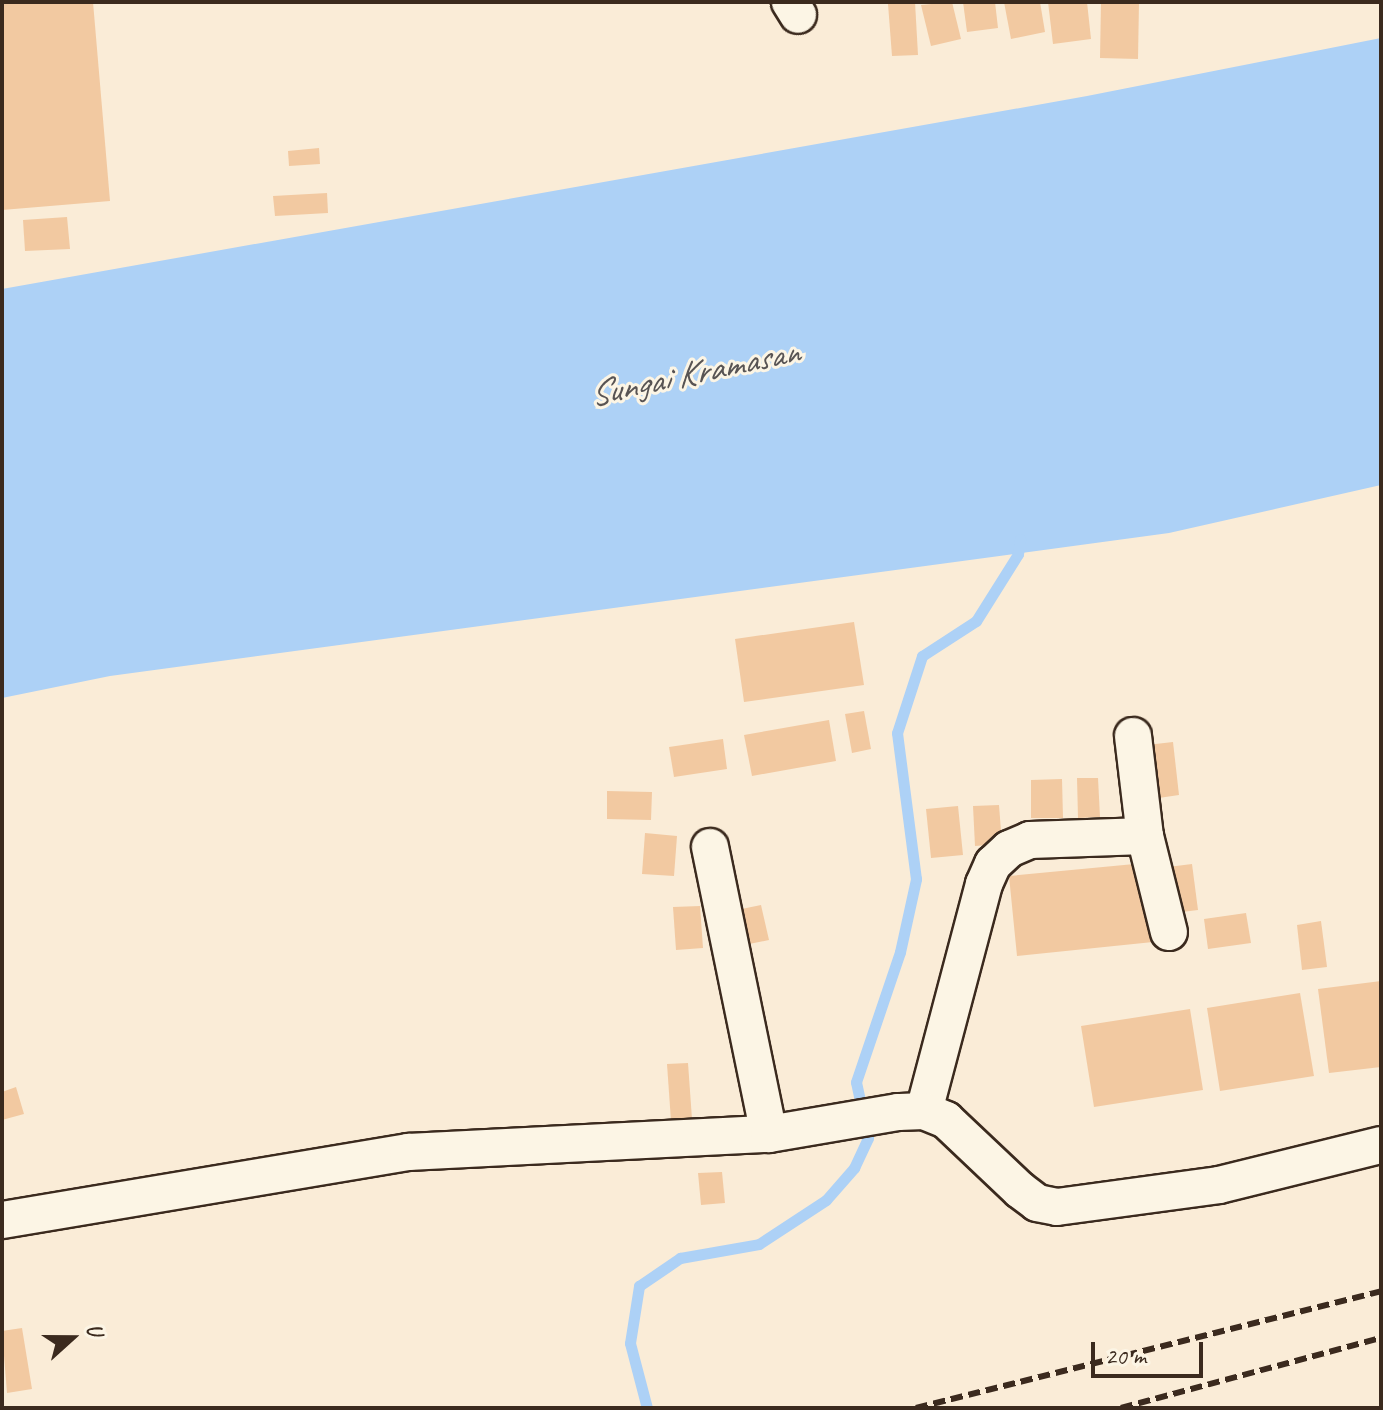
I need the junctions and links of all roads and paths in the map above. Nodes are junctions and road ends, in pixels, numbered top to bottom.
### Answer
1 (1133, 736) dead end
2 (1145, 836) junction
3 (710, 847) dead end
4 (1169, 932) dead end
5 (924, 1111) junction
6 (769, 1134) junction
7 (1381, 1145) edge
8 (2, 1220) edge

1 - 2 street
2 - 4 street
2 - 5 street
3 - 6 street
5 - 6 street
5 - 7 street
6 - 8 street

